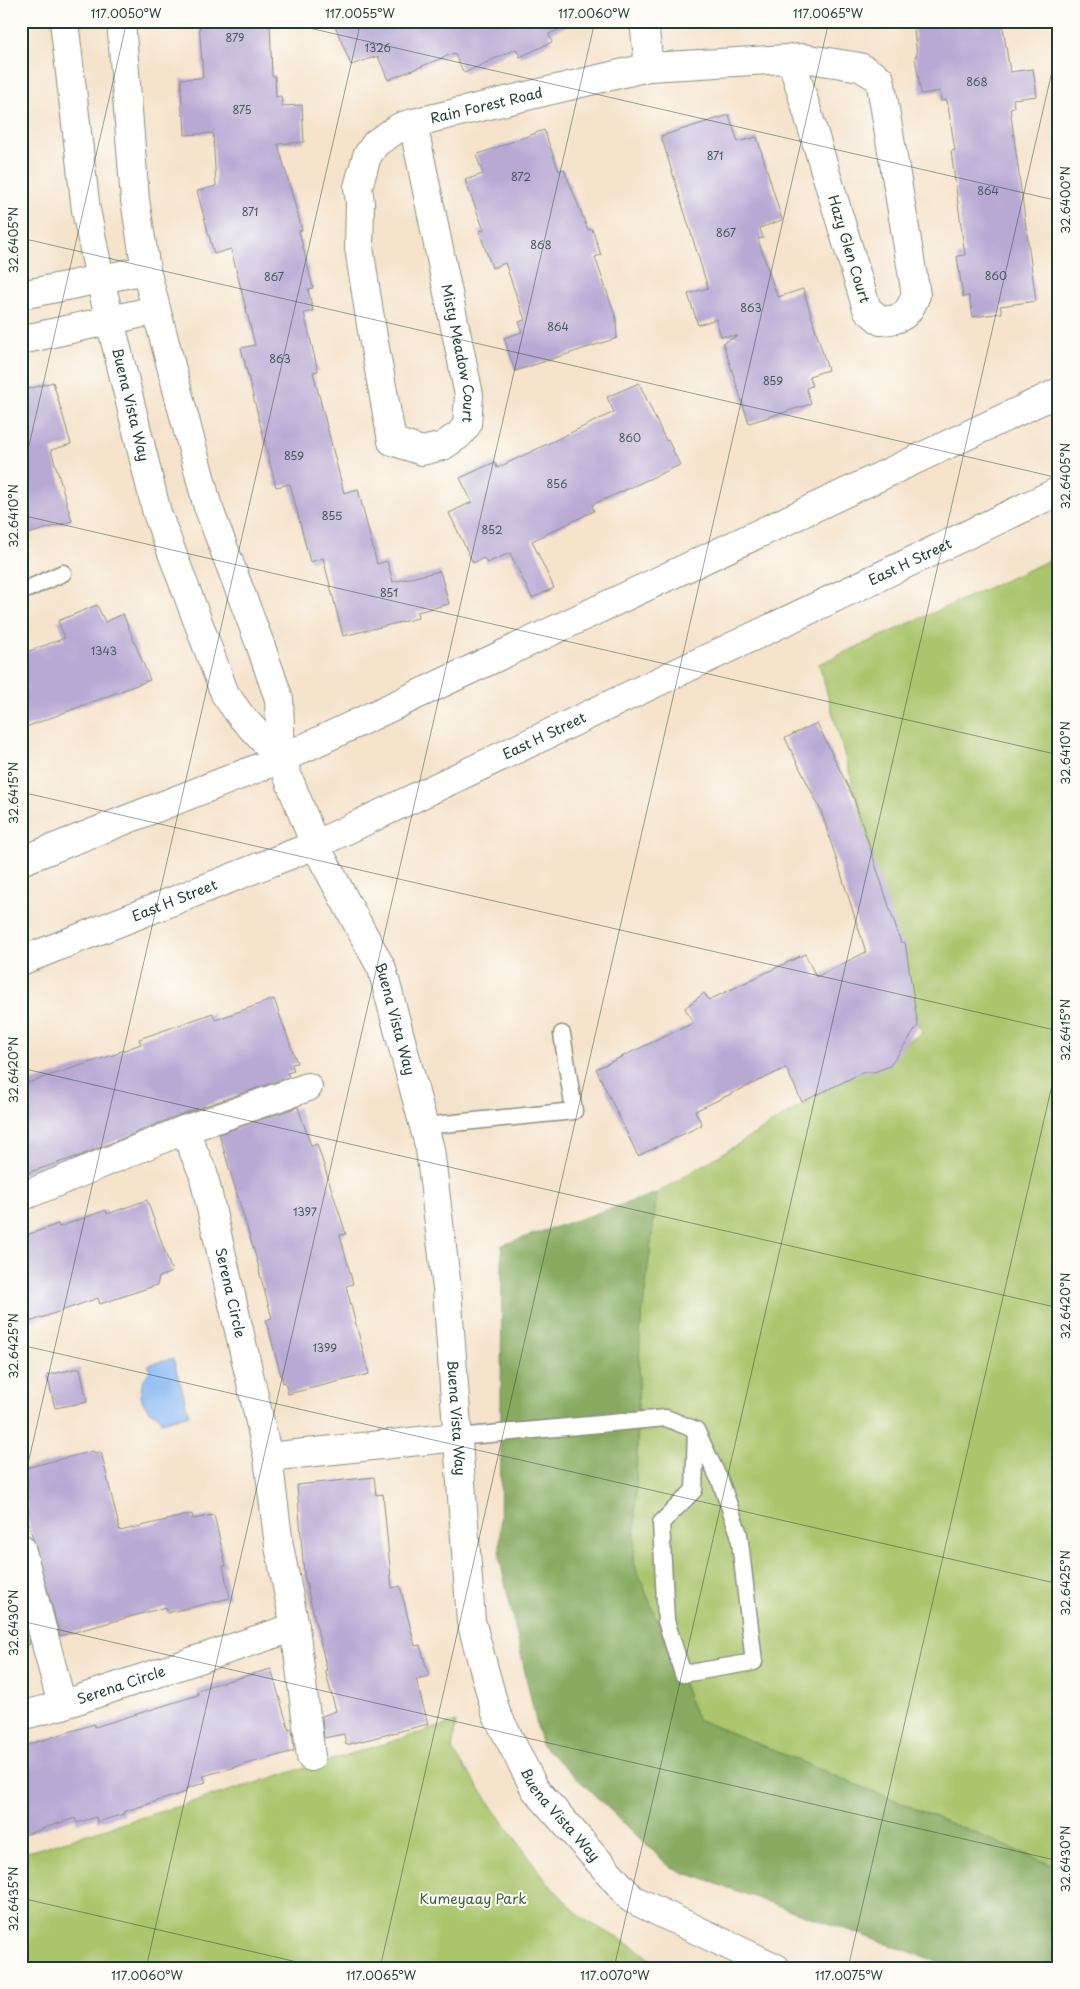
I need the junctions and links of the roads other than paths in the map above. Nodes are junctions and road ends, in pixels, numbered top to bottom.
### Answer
1 (64, 21) edge
2 (120, 21) edge
3 (644, 21) edge
4 (791, 58) junction
5 (649, 67) junction
6 (880, 79) joint
7 (413, 123) junction
8 (358, 187) joint
9 (146, 270) junction
10 (100, 279) junction
11 (21, 295) edge
12 (156, 310) junction
13 (110, 321) junction
14 (21, 340) edge
15 (1059, 392) edge
16 (1059, 491) edge
17 (63, 573) dead end
18 (21, 592) edge
19 (281, 759) junction
20 (315, 845) junction
21 (21, 861) edge
22 (21, 961) edge
23 (562, 1034) dead end
24 (308, 1087) dead end
25 (424, 1126) junction
26 (184, 1130) junction
27 (21, 1197) edge
28 (696, 1430) junction
29 (456, 1437) junction
30 (268, 1457) junction
31 (21, 1548) edge
32 (295, 1627) junction
33 (62, 1705) junction
34 (21, 1716) edge
35 (311, 1757) dead end
36 (776, 1968) edge

1 - 10 street, Buena Vista Way
2 - 9 street, Buena Vista Way
3 - 5 street
4 - 5 street, Rain Forest Road
4 - 6 street, Rain Forest Road
4 - 6 street, Hazy Glen Court
5 - 7 street, Rain Forest Road
7 - 8 street, Rain Forest Road
7 - 8 street, Misty Meadow Court
9 - 10 street
9 - 12 street, Buena Vista Way
10 - 11 street
10 - 13 street, Buena Vista Way
12 - 13 street
12 - 19 street, Buena Vista Way
13 - 14 street
13 - 19 street, Buena Vista Way
15 - 19 street
16 - 20 street, East H Street
17 - 18 lane
19 - 20 street, Buena Vista Way
19 - 21 street
20 - 22 street, East H Street
20 - 25 street, Buena Vista Way
23 - 25 lane
24 - 26 street
25 - 29 street, Buena Vista Way
26 - 27 street
26 - 30 street, Serena Circle
28 - 28 lane
28 - 29 lane
29 - 30 street
29 - 36 street, Buena Vista Way
30 - 32 street, Serena Circle
31 - 33 street, Serena Circle
32 - 33 street, Serena Circle
32 - 35 street, Serena Circle
33 - 34 street, Serena Circle

